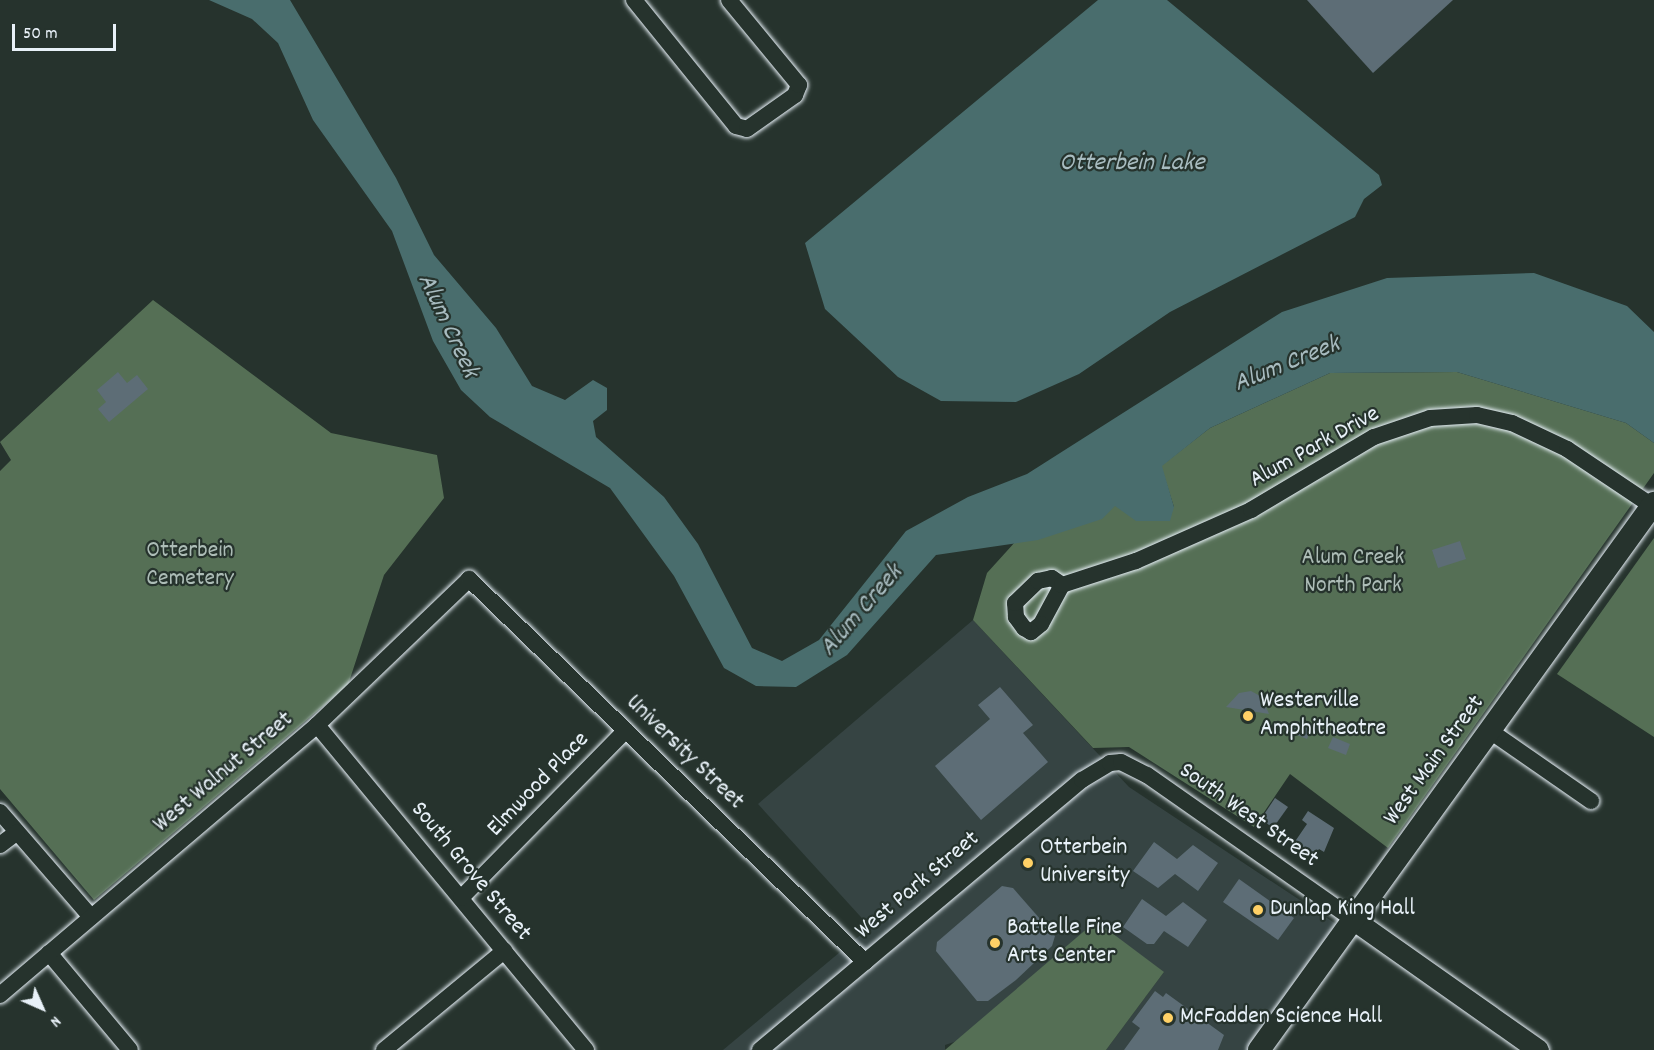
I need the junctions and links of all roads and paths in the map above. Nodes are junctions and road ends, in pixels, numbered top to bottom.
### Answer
1 (634, 0) edge
2 (729, 0) edge
3 (1653, 505) edge
4 (469, 579) joint
5 (1062, 585) dead end
6 (317, 725) junction
7 (626, 730) junction
8 (1490, 731) junction
9 (1110, 763) joint
10 (1591, 801) dead end
11 (0, 812) edge
12 (17, 832) junction
13 (0, 845) edge
14 (460, 898) junction
15 (91, 917) junction
16 (1354, 920) junction
17 (504, 951) junction
18 (49, 953) junction
19 (865, 962) junction
20 (0, 995) edge
21 (130, 1050) edge
22 (384, 1050) edge
23 (586, 1050) edge
24 (760, 1050) edge
25 (1259, 1050) edge
26 (1538, 1050) edge

1 - 2 street
3 - 5 street, Alum Park Drive
3 - 8 main road, West Main Street
4 - 6 street, West Walnut Street
4 - 7 street, University Street
6 - 14 street, South Grove Street
6 - 15 street, West Walnut Street
7 - 14 street, Elmwood Place
7 - 19 street, University Street
8 - 10 street
8 - 16 main road, West Main Street
9 - 16 street, South West Street
9 - 19 street, West Park Street
11 - 12 street
12 - 13 street
12 - 15 street
14 - 17 street, South Grove Street
15 - 18 street, West Walnut Street
16 - 25 main road, West Main Street
16 - 26 street
17 - 22 street
17 - 23 street, South Grove Street
18 - 20 street, West Walnut Street
18 - 21 street
19 - 24 street, West Park Street

